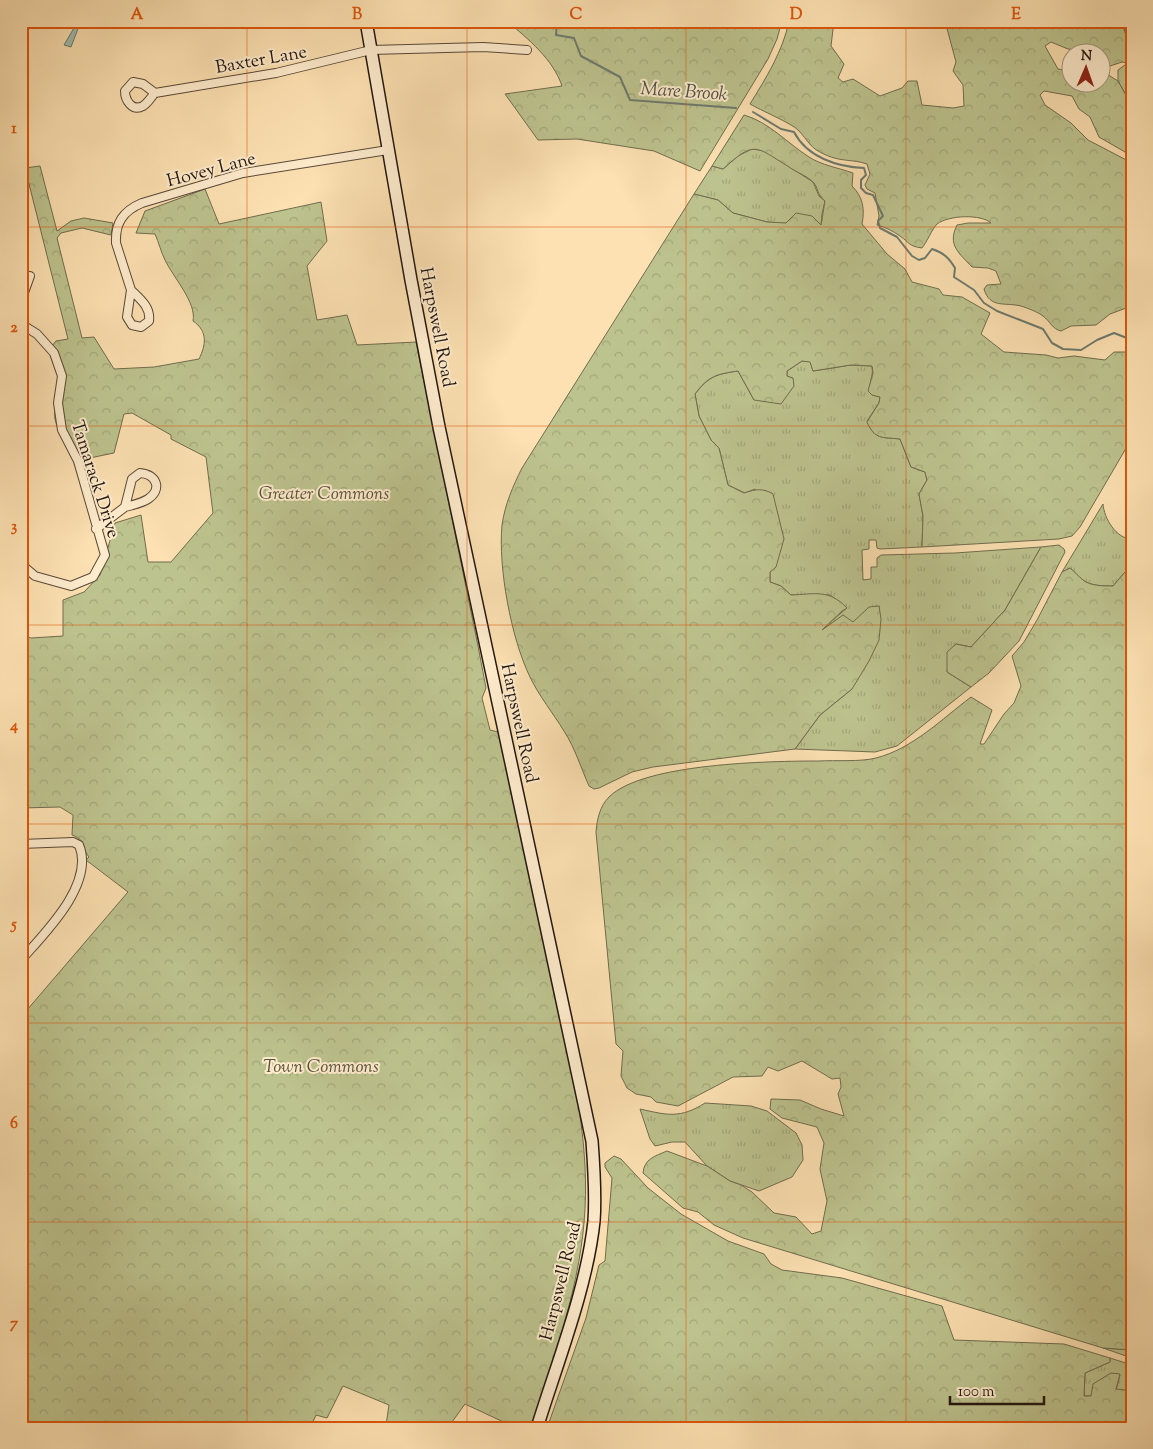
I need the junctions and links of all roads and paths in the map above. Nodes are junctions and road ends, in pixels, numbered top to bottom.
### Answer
1 (366, 21) edge
2 (371, 50) junction
3 (526, 50) dead end
4 (155, 93) dead end
5 (388, 150) junction
6 (30, 276) dead end
7 (131, 290) junction
8 (21, 301) edge
9 (21, 324) edge
10 (125, 507) junction
11 (96, 529) junction
12 (21, 564) edge
13 (21, 844) edge
14 (21, 960) edge
15 (537, 1428) edge

1 - 2 main road, Harpswell Road
2 - 3 street, Baxter Lane
2 - 4 street, Baxter Lane
2 - 5 main road, Harpswell Road
5 - 7 street, Hovey Lane
5 - 15 main road, Harpswell Road
6 - 8 street
7 - 7 street, Hovey Lane
9 - 11 street, Tamarack Drive
10 - 10 street
10 - 11 street
11 - 12 street, Tamarack Drive
13 - 14 street

